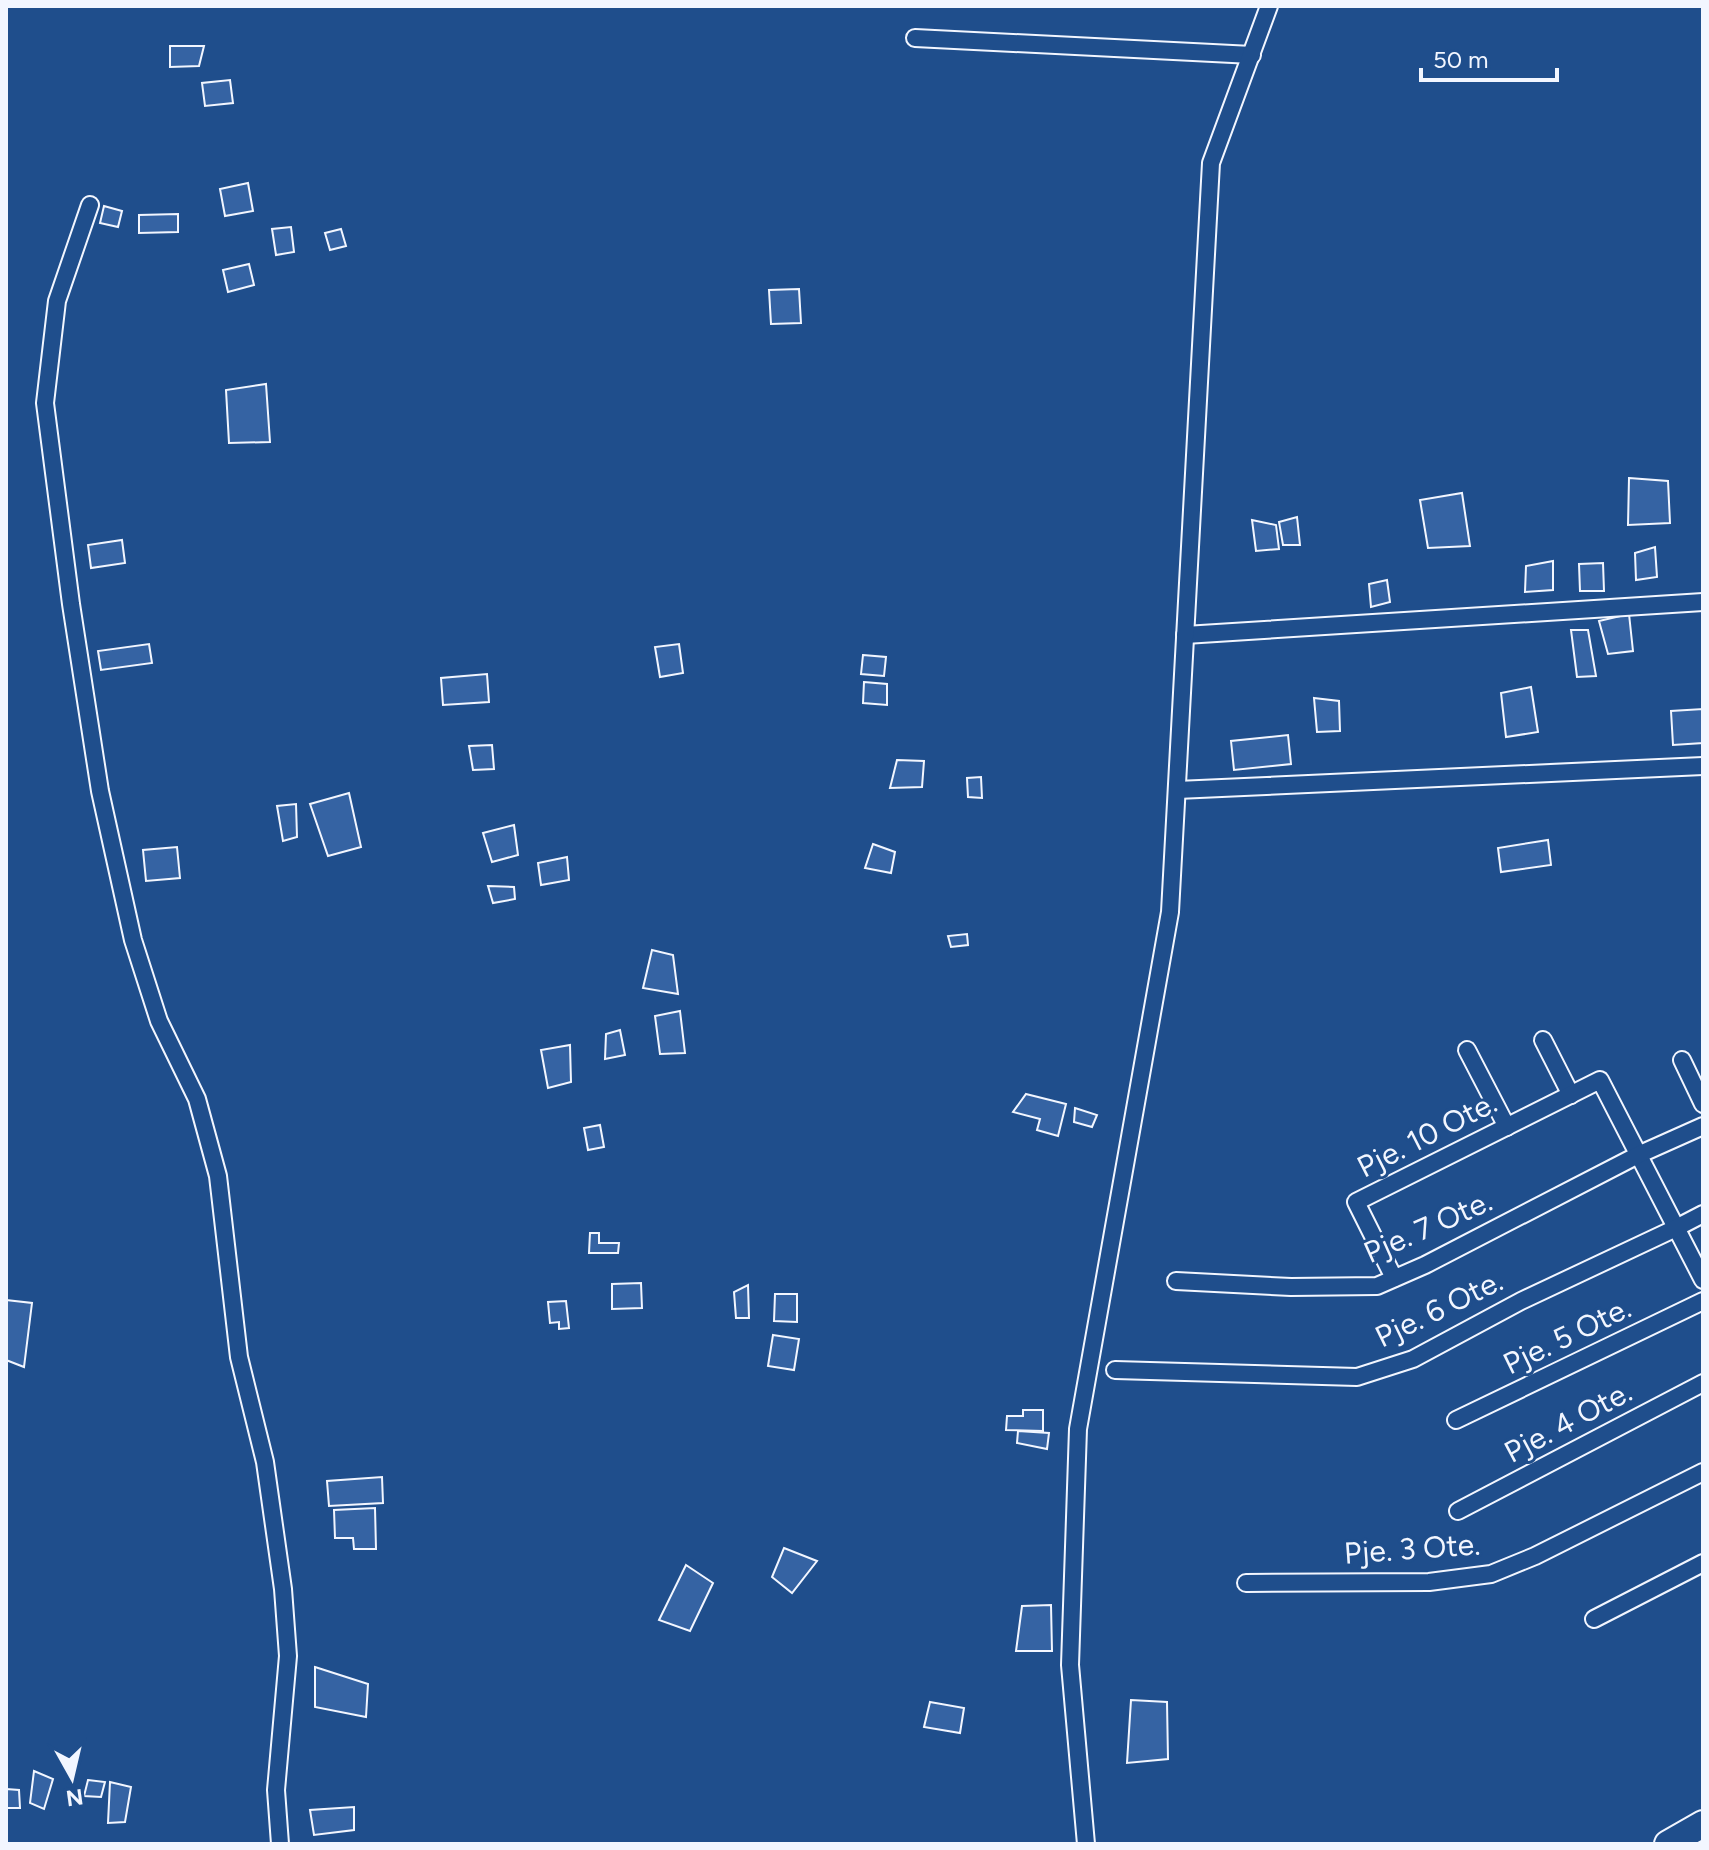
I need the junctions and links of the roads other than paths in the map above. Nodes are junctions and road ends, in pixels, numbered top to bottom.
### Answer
1 (1269, 6) edge
2 (915, 38) dead end
3 (1252, 55) junction
4 (90, 205) dead end
5 (1703, 602) edge
6 (1185, 635) junction
7 (1703, 766) edge
8 (1177, 790) junction
9 (1543, 1040) dead end
10 (1467, 1050) dead end
11 (1682, 1060) dead end
12 (1571, 1095) junction
13 (1703, 1104) edge
14 (1703, 1126) edge
15 (1507, 1127) junction
16 (1638, 1155) junction
17 (1703, 1214) edge
18 (1676, 1228) junction
19 (1394, 1278) junction
20 (1703, 1280) edge
21 (1176, 1281) dead end
22 (1703, 1301) edge
23 (1115, 1370) dead end
24 (1703, 1383) edge
25 (1456, 1420) dead end
26 (1703, 1472) edge
27 (1458, 1511) dead end
28 (1703, 1563) edge
29 (1246, 1583) dead end
30 (1594, 1619) dead end
31 (1703, 1824) edge
32 (280, 1844) edge
33 (1086, 1844) edge
34 (1668, 1844) edge

1 - 3 street
2 - 3 street
3 - 6 street
4 - 32 street
5 - 6 street
6 - 8 street
7 - 8 street
8 - 33 street
9 - 12 street
10 - 15 street
11 - 13 street
12 - 15 street, Pje. 10 Ote.
12 - 16 street, Pje. 10 Ote.
14 - 16 street, Pje. 7 Ote.
15 - 19 street, Pje. 10 Ote.
16 - 18 street
16 - 19 street, Pje. 7 Ote.
17 - 18 street, Pje. 6 Ote.
18 - 20 street
18 - 23 street, Pje. 6 Ote.
19 - 21 street, Pje. 7 Ote.
22 - 25 street, Pje. 5 Ote.
24 - 27 street, Pje. 4 Ote.
26 - 29 street, Pje. 3 Ote.
28 - 30 street
31 - 34 main road

